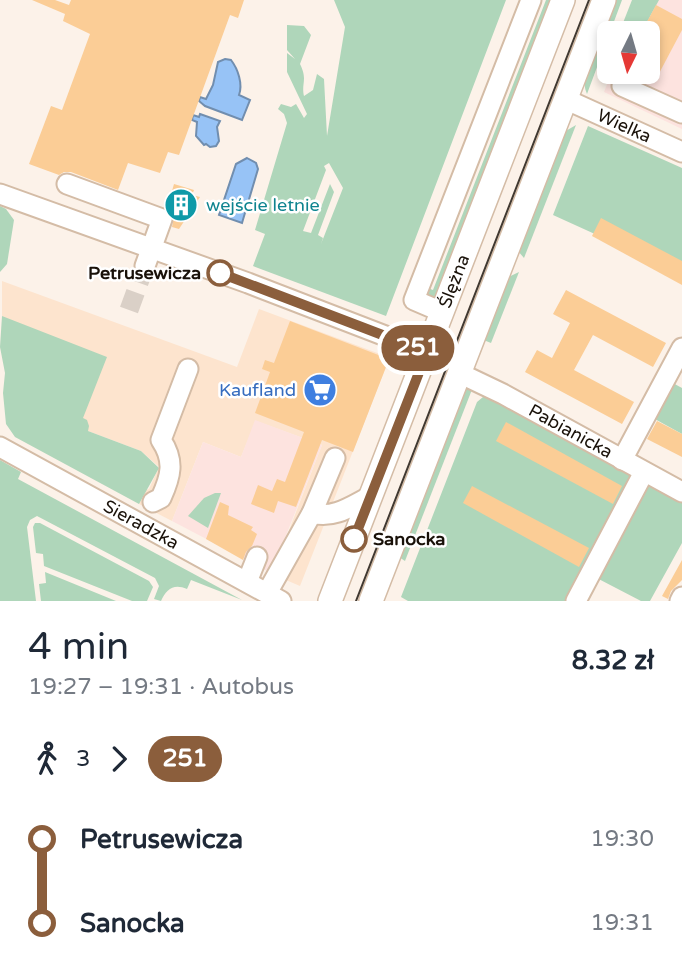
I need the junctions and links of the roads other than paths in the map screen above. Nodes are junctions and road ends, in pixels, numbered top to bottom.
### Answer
1 (531, 0) edge
2 (564, 0) edge
3 (604, 0) edge
4 (622, 86) dead end
5 (565, 99) junction
6 (682, 113) edge
7 (682, 152) edge
8 (67, 184) dead end
9 (0, 194) edge
10 (148, 257) junction
11 (442, 312) junction
12 (682, 348) edge
13 (427, 352) junction
14 (188, 369) dead end
15 (459, 373) junction
16 (0, 447) edge
17 (335, 458) dead end
18 (622, 460) junction
19 (644, 472) junction
20 (682, 492) edge
21 (369, 497) junction
22 (312, 513) junction
23 (141, 524) junction
24 (257, 557) dead end
25 (262, 593) edge
26 (330, 601) edge
27 (370, 601) edge
28 (576, 601) edge

1 - 11 street
2 - 11 main road, Ślężna
3 - 5 main road
4 - 6 street
5 - 7 street, Wielka
5 - 15 main road
8 - 10 street
9 - 10 street
10 - 13 street
11 - 13 main road, Ślężna
12 - 18 street
13 - 21 main road, Ślężna
14 - 23 street
15 - 18 street, Pabianicka
15 - 27 main road
16 - 23 street, Sieradzka
17 - 22 street
18 - 19 street, Pabianicka
19 - 20 street, Pabianicka
19 - 28 street
21 - 22 street
21 - 26 main road, Ślężna
22 - 25 street
23 - 25 street, Sieradzka
24 - 25 street

